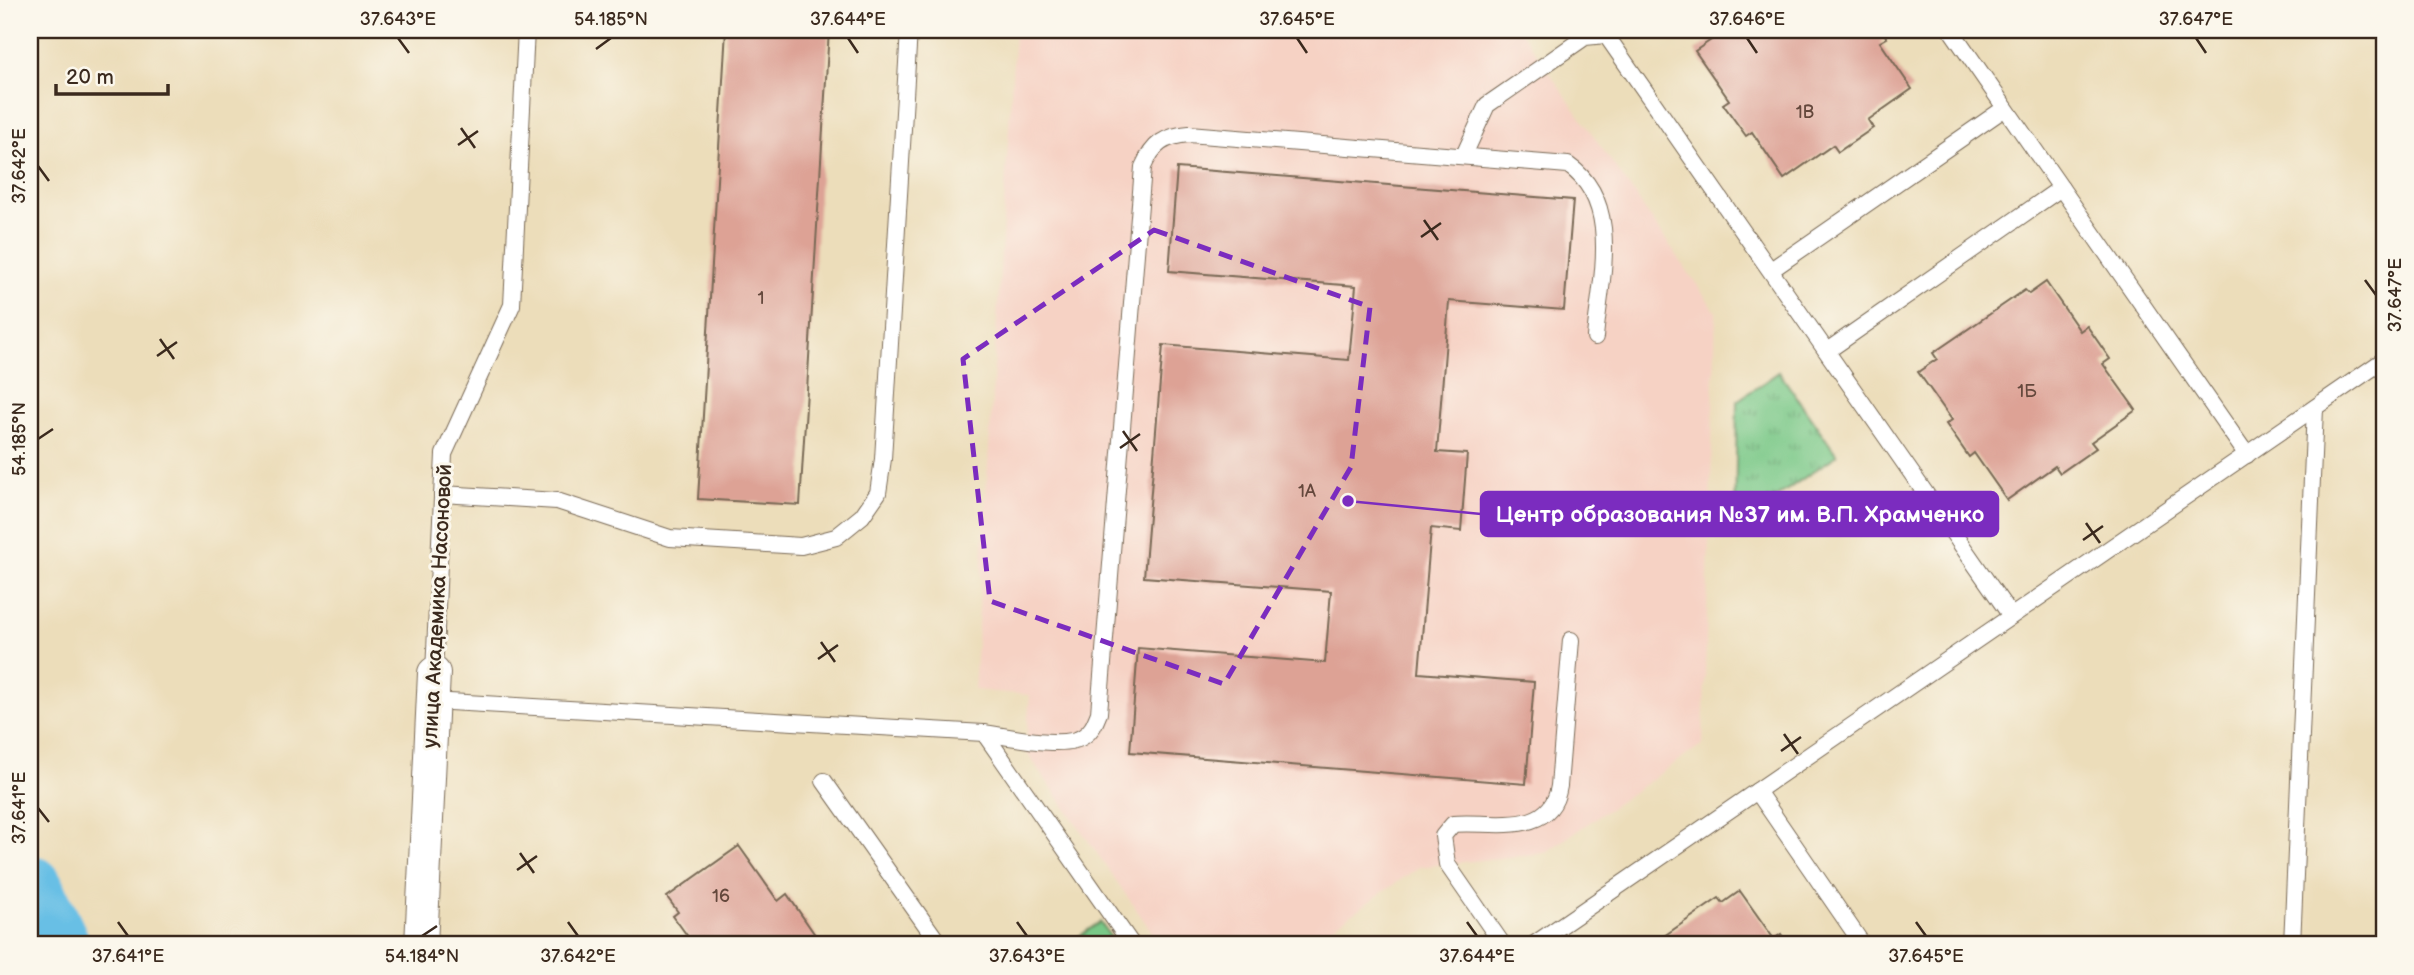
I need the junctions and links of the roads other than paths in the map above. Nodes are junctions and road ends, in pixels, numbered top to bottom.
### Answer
1 (526, 30) edge
2 (909, 30) edge
3 (1951, 30) edge
4 (1610, 32) edge
5 (2005, 108) junction
6 (1464, 155) junction
7 (2061, 188) junction
8 (1771, 270) junction
9 (1595, 337) dead end
10 (1827, 351) junction
11 (2384, 360) edge
12 (2315, 408) junction
13 (2247, 455) junction
14 (442, 494) junction
15 (2011, 616) junction
16 (1571, 640) dead end
17 (433, 687) junction
18 (984, 733) junction
19 (824, 781) dead end
20 (1756, 791) junction
21 (421, 945) edge
22 (940, 945) edge
23 (1132, 945) edge
24 (1503, 945) edge
25 (1532, 945) edge
26 (1863, 945) edge
27 (2292, 945) edge

1 - 14 lane, улица Академика Насоновой
2 - 14 lane
3 - 5 lane
4 - 6 lane
4 - 8 lane
5 - 7 lane
5 - 8 lane
6 - 9 lane
6 - 18 lane
7 - 10 lane
7 - 13 lane
8 - 10 lane
10 - 15 lane
11 - 12 lane
12 - 13 lane
12 - 27 lane
13 - 15 lane
14 - 17 lane, улица Академика Насоновой
15 - 20 lane
16 - 24 lane
17 - 18 lane
17 - 21 street, улица Академика Насоновой
18 - 23 lane
19 - 22 lane
20 - 25 lane
20 - 26 lane

